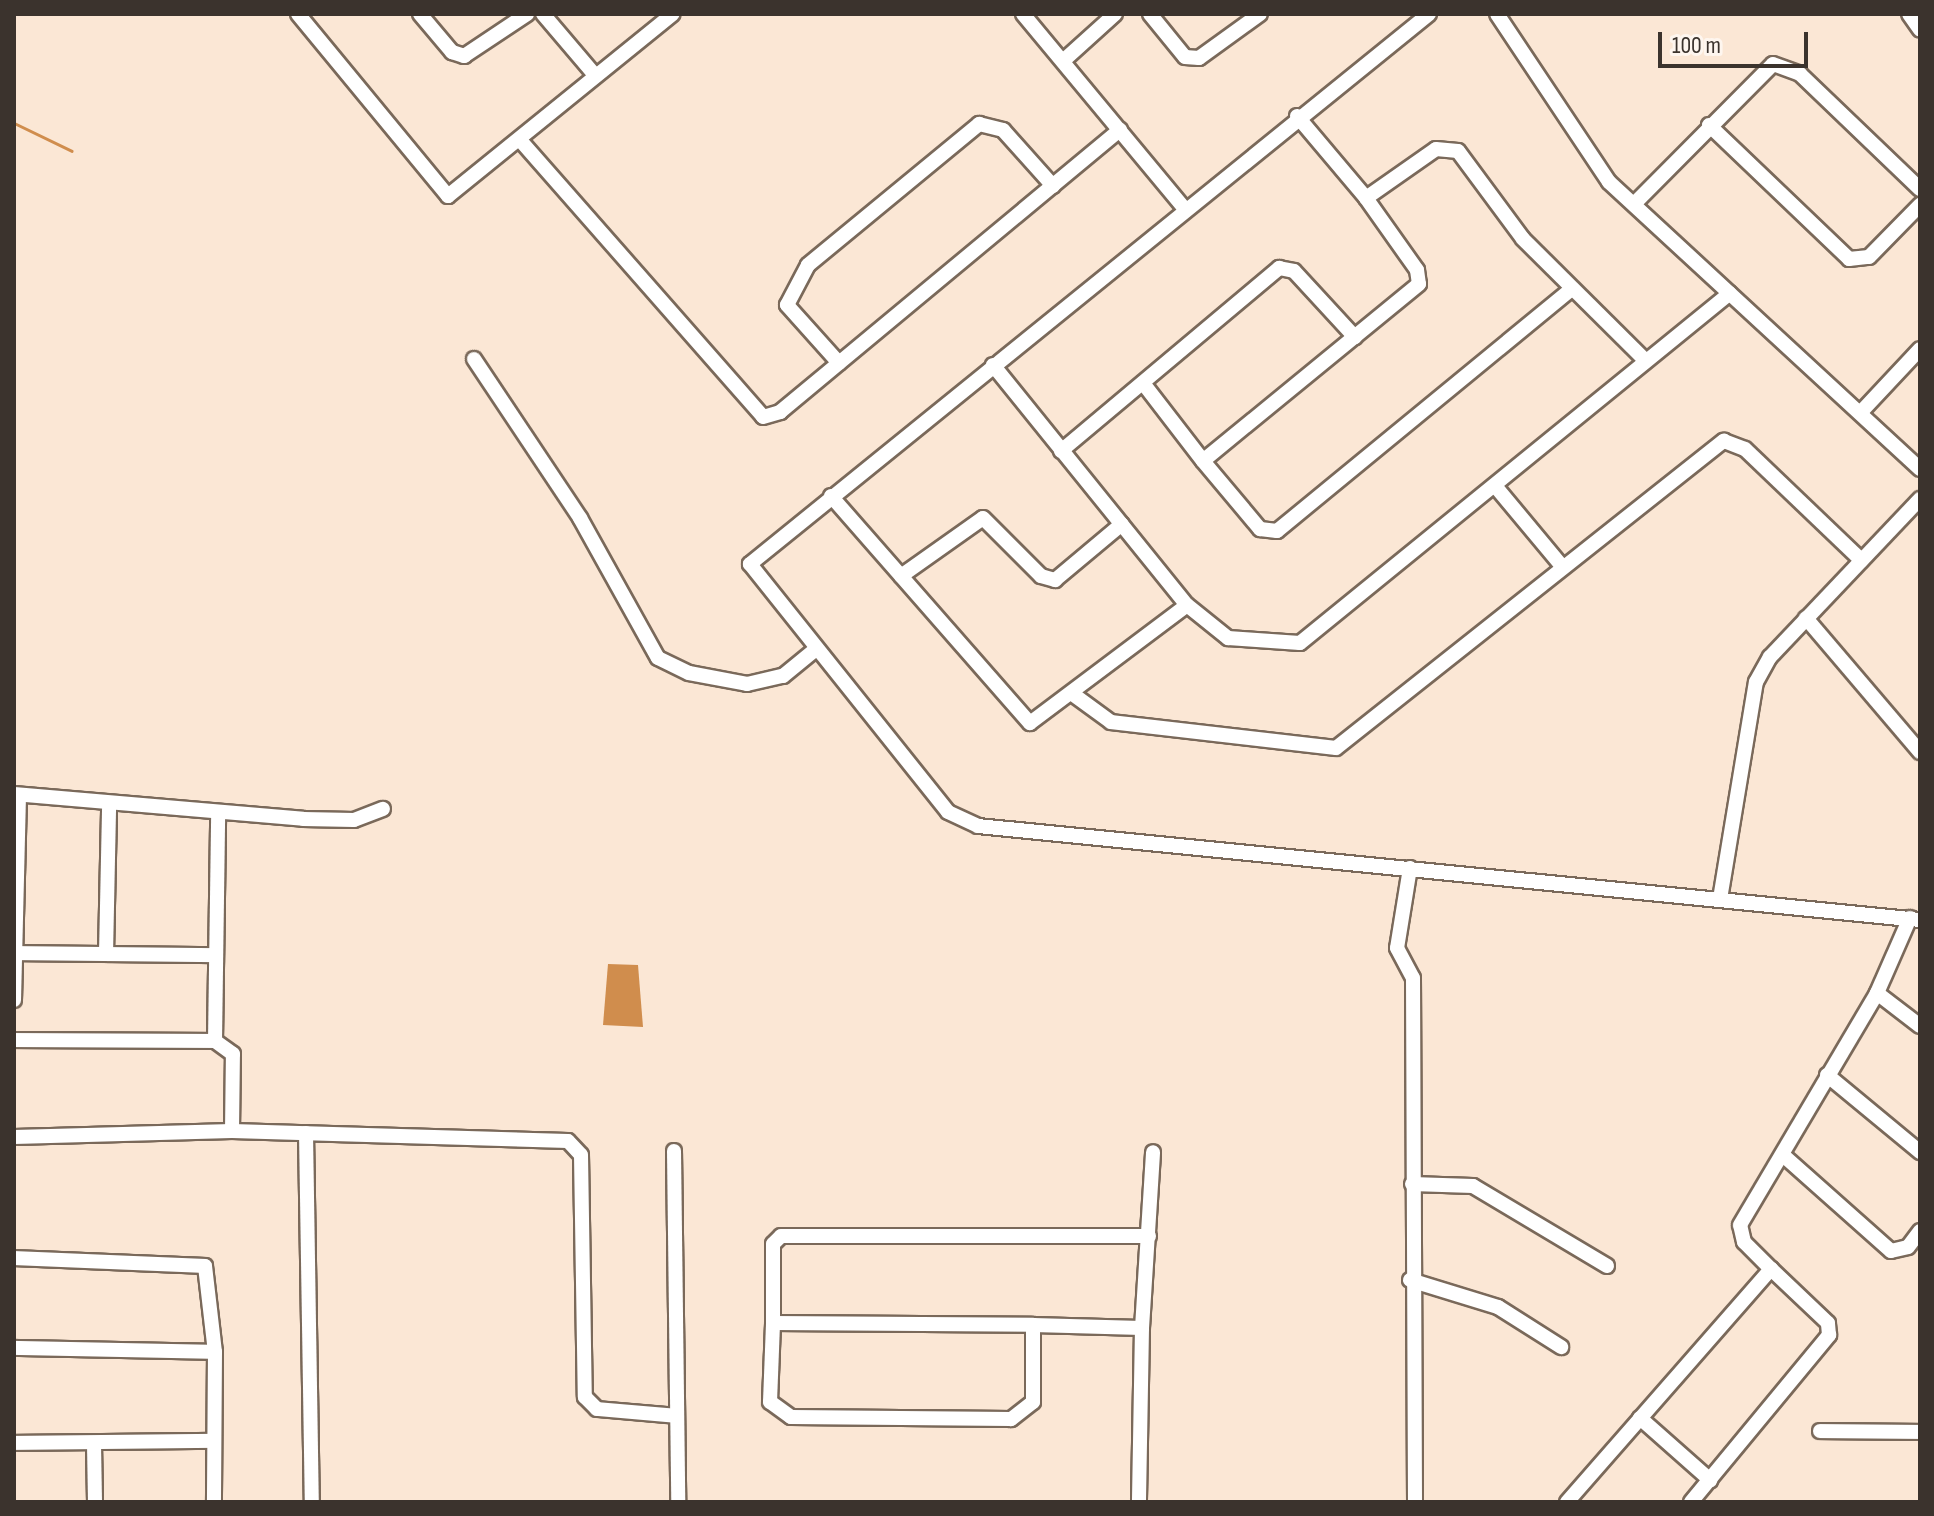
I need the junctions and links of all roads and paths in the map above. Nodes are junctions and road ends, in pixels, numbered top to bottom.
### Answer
1 (298, 14) edge
2 (420, 14) edge
3 (527, 14) edge
4 (543, 14) edge
5 (673, 14) edge
6 (1023, 14) edge
7 (1115, 14) edge
8 (1150, 14) edge
9 (1260, 14) edge
10 (1429, 14) edge
11 (1497, 14) edge
12 (1909, 14) edge
13 (1920, 30) edge
14 (1063, 61) junction
15 (595, 75) junction
16 (1297, 116) junction
17 (1709, 125) junction
18 (1120, 130) junction
19 (520, 140) junction
20 (1053, 186) junction
21 (1920, 189) edge
22 (1366, 198) junction
23 (1634, 204) junction
24 (1920, 205) edge
25 (1183, 207) junction
26 (1570, 290) junction
27 (1730, 293) junction
28 (1355, 337) junction
29 (1920, 349) edge
30 (474, 359) dead end
31 (1646, 361) junction
32 (839, 363) junction
33 (993, 365) junction
34 (1143, 383) junction
35 (1861, 412) junction
36 (1061, 451) junction
37 (1203, 461) junction
38 (1920, 469) edge
39 (1496, 487) junction
40 (831, 496) junction
41 (1920, 499) edge
42 (1122, 524) junction
43 (1861, 560) junction
44 (1561, 565) junction
45 (901, 576) junction
46 (1187, 605) junction
47 (1806, 618) junction
48 (816, 649) junction
49 (1074, 695) junction
50 (1917, 743) edge
51 (16, 794) edge
52 (109, 805) junction
53 (383, 809) dead end
54 (218, 814) junction
55 (1410, 868) junction
56 (1720, 899) junction
57 (1915, 919) edge
58 (15, 953) edge
59 (106, 954) junction
60 (216, 955) junction
61 (1877, 993) junction
62 (14, 1000) edge
63 (1920, 1026) edge
64 (14, 1040) edge
65 (215, 1041) junction
66 (1827, 1075) junction
67 (232, 1131) junction
68 (306, 1133) junction
69 (14, 1137) edge
70 (674, 1151) dead end
71 (1153, 1152) dead end
72 (1920, 1152) edge
73 (1784, 1156) junction
74 (1412, 1184) junction
75 (1920, 1231) edge
76 (1149, 1236) junction
77 (14, 1258) edge
78 (1607, 1266) dead end
79 (1771, 1269) junction
80 (1410, 1280) junction
81 (773, 1323) junction
82 (1033, 1325) junction
83 (1142, 1328) junction
84 (1561, 1347) dead end
85 (14, 1348) edge
86 (215, 1352) junction
87 (677, 1416) junction
88 (1640, 1418) junction
89 (1820, 1431) dead end
90 (1920, 1432) edge
91 (213, 1441) junction
92 (14, 1443) edge
93 (94, 1444) junction
94 (1710, 1480) junction
95 (95, 1502) edge
96 (214, 1502) edge
97 (312, 1502) edge
98 (678, 1502) edge
99 (1139, 1502) edge
100 (1415, 1502) edge
101 (1567, 1502) edge
102 (1691, 1502) edge

1 - 19 street
2 - 3 street
4 - 15 street
5 - 15 street
6 - 14 street
7 - 14 street
8 - 9 street
10 - 16 street
11 - 23 street
12 - 13 street
14 - 18 street
15 - 19 street
16 - 22 street
16 - 25 street
17 - 21 street
17 - 23 street
17 - 24 street
18 - 20 street
18 - 25 street
19 - 32 street
20 - 32 street
20 - 32 street
22 - 26 street
22 - 28 street
23 - 27 street
25 - 33 street
26 - 31 street
26 - 37 street
27 - 31 street
27 - 35 street
28 - 34 street
28 - 37 street
29 - 35 street
30 - 48 street
31 - 39 street
33 - 36 street
33 - 40 street
34 - 36 street
34 - 37 street
35 - 38 street
36 - 42 street
39 - 44 street
39 - 46 street
40 - 45 street
40 - 48 street
41 - 43 street
42 - 45 street
42 - 46 street
43 - 44 street
43 - 47 street
44 - 49 street
45 - 49 street
46 - 49 street
47 - 50 street
47 - 56 street
48 - 55 street
51 - 52 street
51 - 58 street
52 - 54 street
52 - 59 street
53 - 54 street
54 - 60 street
55 - 56 street
55 - 74 street
56 - 57 street
57 - 61 street
58 - 59 street
58 - 62 street
59 - 60 street
60 - 65 street
61 - 63 street
61 - 66 street
64 - 65 street
65 - 67 street
66 - 72 street
66 - 73 street
67 - 68 street
67 - 69 street
68 - 87 street
68 - 97 street
70 - 87 street
71 - 76 street
73 - 75 street
73 - 79 street
74 - 78 street
74 - 80 street
76 - 81 street
76 - 83 street
77 - 86 street
79 - 88 street
79 - 94 street
80 - 84 street
80 - 100 street
81 - 82 street
81 - 82 street
82 - 83 street
83 - 99 street
85 - 86 street
86 - 91 street
87 - 98 street
88 - 94 street
88 - 101 street
89 - 90 street
91 - 93 street
91 - 96 street
92 - 93 street
93 - 95 street
94 - 102 street

